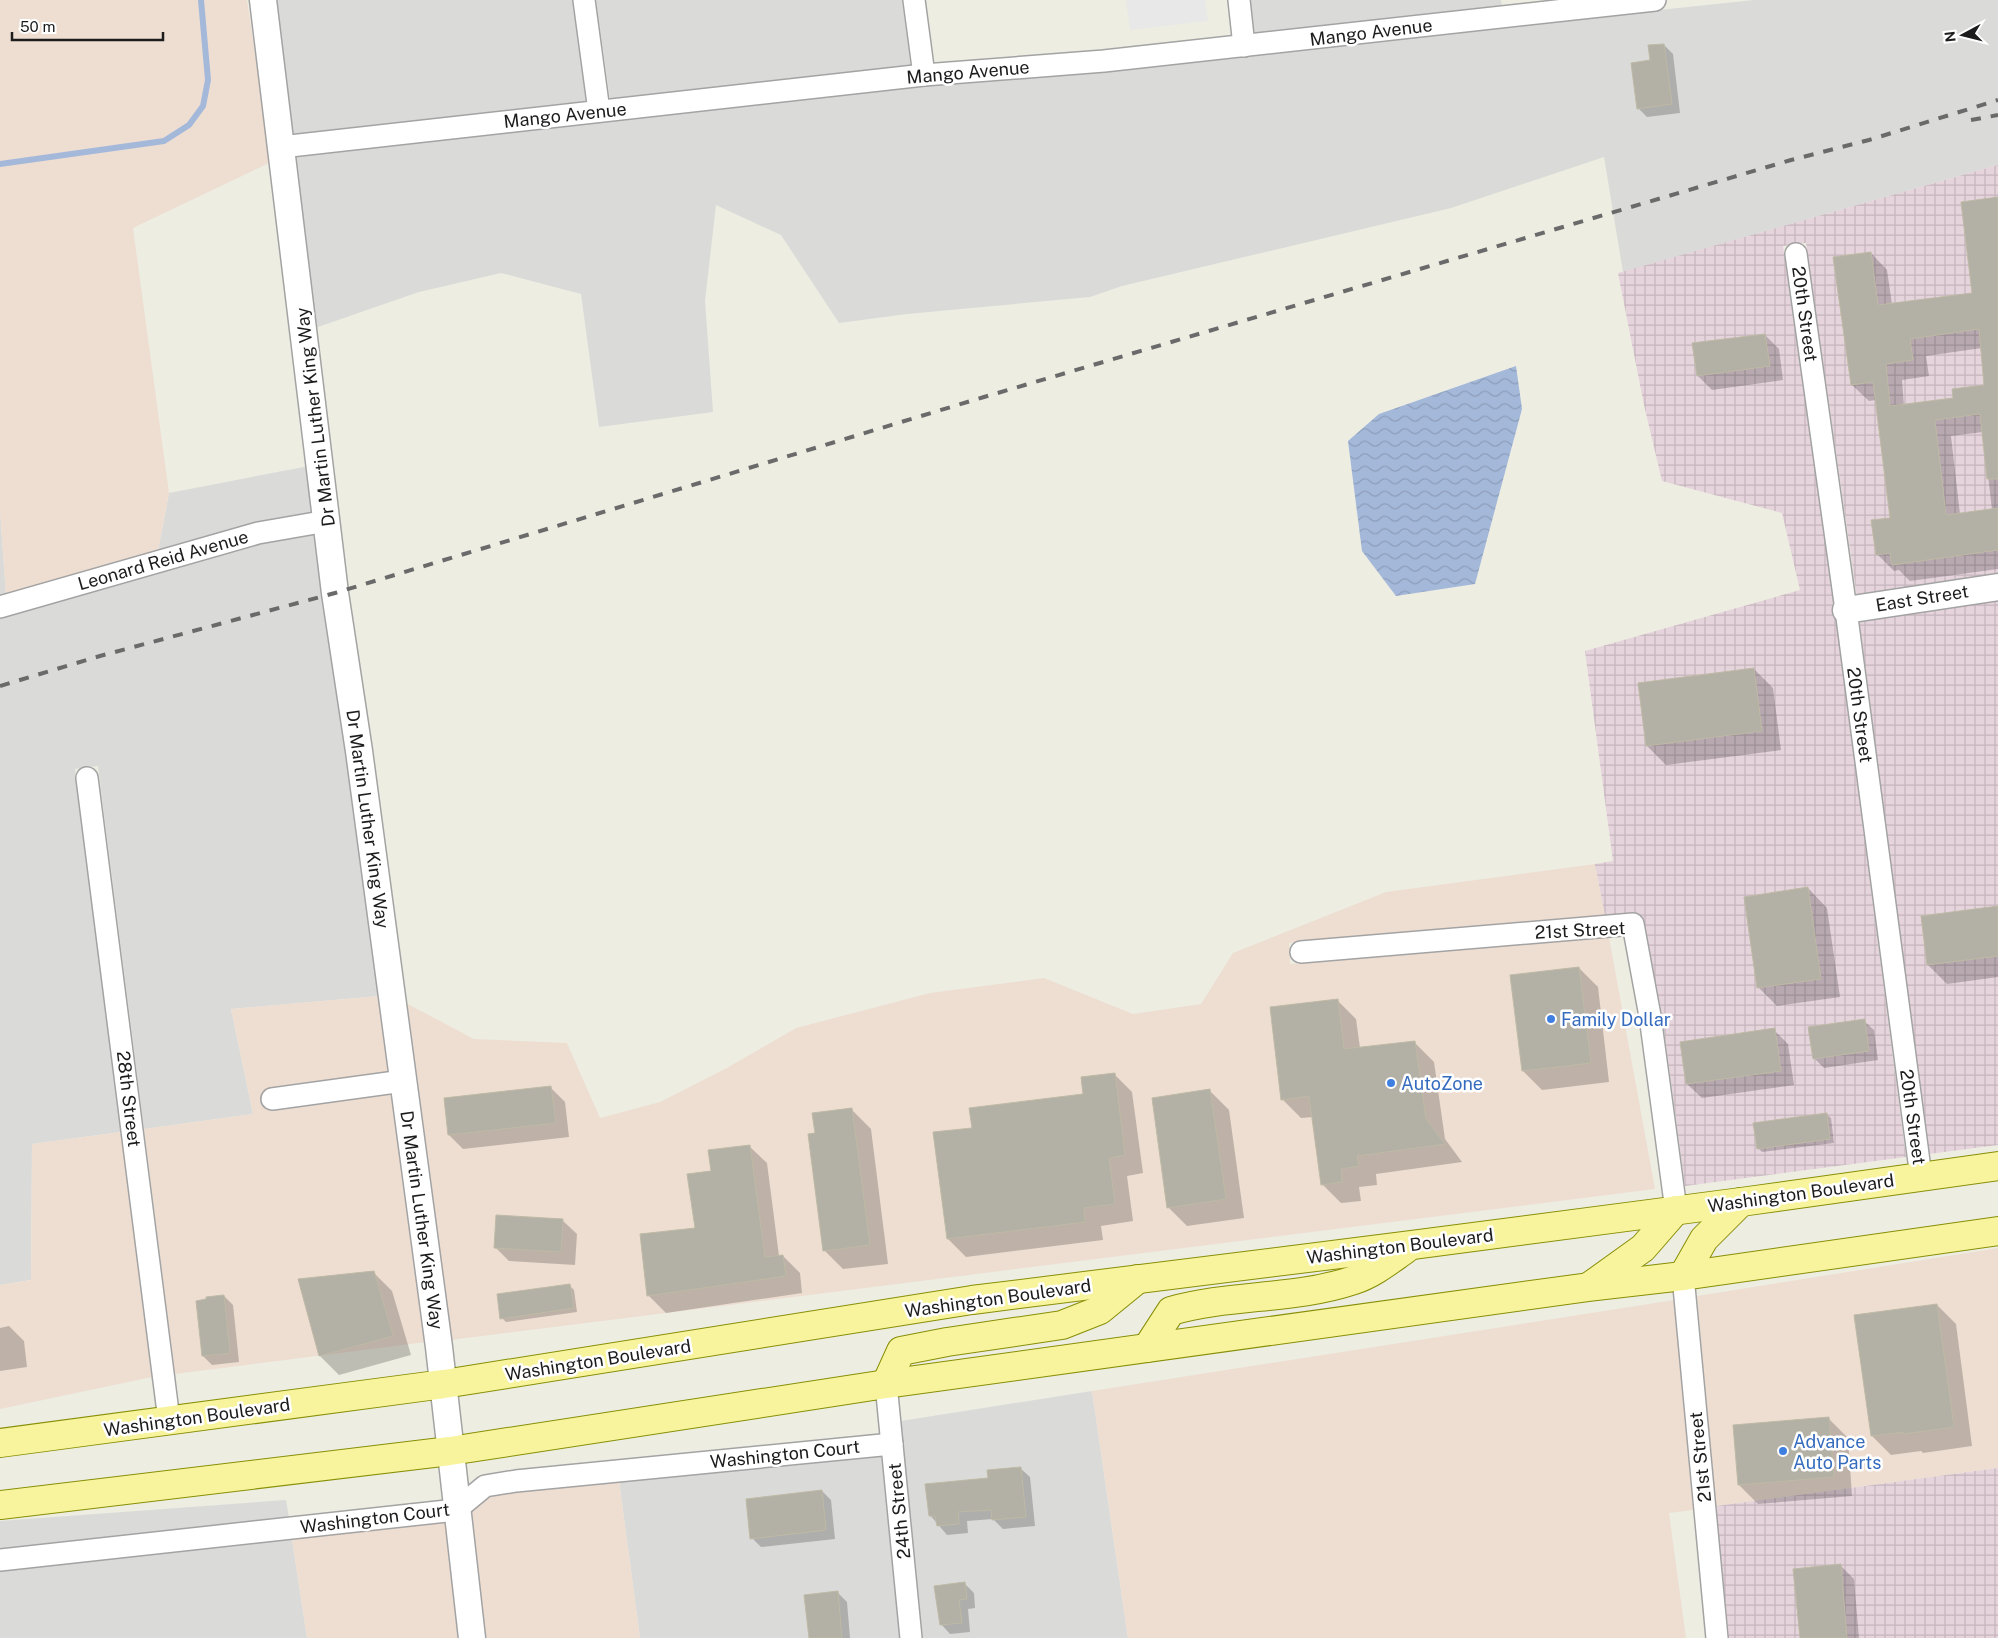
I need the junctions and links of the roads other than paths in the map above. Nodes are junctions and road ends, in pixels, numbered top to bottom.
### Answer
1 (262, 0) edge
2 (584, 0) edge
3 (914, 0) edge
4 (1238, 0) edge
5 (1655, 0) edge
6 (1514, 7) edge
7 (1244, 46) junction
8 (924, 75) junction
9 (599, 111) junction
10 (281, 147) junction
11 (1796, 254) dead end
12 (328, 521) junction
13 (1998, 587) edge
14 (0, 607) edge
15 (1846, 610) junction
16 (87, 778) dead end
17 (1301, 952) dead end
18 (403, 1081) junction
19 (272, 1099) dead end
20 (1998, 1166) edge
21 (1921, 1177) junction
22 (1741, 1202) junction
23 (1676, 1210) junction
24 (1998, 1216) edge
25 (1985, 1233) edge
26 (1412, 1245) junction
27 (1683, 1276) junction
28 (1138, 1279) junction
29 (1589, 1287) junction
30 (1147, 1348) junction
31 (444, 1384) junction
32 (886, 1384) junction
33 (169, 1420) junction
34 (0, 1443) edge
35 (892, 1444) junction
36 (450, 1451) junction
37 (0, 1505) edge
38 (456, 1510) junction
39 (0, 1560) edge
40 (472, 1638) edge
41 (911, 1638) edge
42 (1718, 1638) edge

1 - 10 street, Dr Martin Luther King Way
2 - 9 street
3 - 8 street
4 - 7 street
5 - 6 street, Mango Avenue
6 - 7 street, Mango Avenue
7 - 8 street, Mango Avenue
8 - 9 street, Mango Avenue
9 - 10 street, Mango Avenue
10 - 12 street, Dr Martin Luther King Way
11 - 15 street, 20th Street
12 - 14 street, Leonard Reid Avenue
12 - 18 street, Dr Martin Luther King Way
13 - 15 street, East Street
15 - 21 street, 20th Street
16 - 33 street, 28th Street
17 - 23 street, 21st Street
18 - 19 street
18 - 31 street, Dr Martin Luther King Way
20 - 21 main road, Washington Boulevard
21 - 22 main road, Washington Boulevard
22 - 23 main road, Washington Boulevard
22 - 27 main road
23 - 26 main road, Washington Boulevard
23 - 29 main road
24 - 25 main road
25 - 27 main road
26 - 28 main road, Washington Boulevard
26 - 30 main road
27 - 29 main road
27 - 42 street, 21st Street
28 - 31 main road, Washington Boulevard
28 - 32 main road
29 - 30 main road
30 - 32 main road
31 - 33 main road, Washington Boulevard
31 - 36 street, Dr Martin Luther King Way
32 - 35 street, 24th Street
32 - 36 main road
33 - 34 main road, Washington Boulevard
35 - 38 street, Washington Court
35 - 41 street, 24th Street
36 - 37 main road
36 - 38 street, Dr Martin Luther King Way
38 - 39 street, Washington Court
38 - 40 street, Dr Martin Luther King Way

